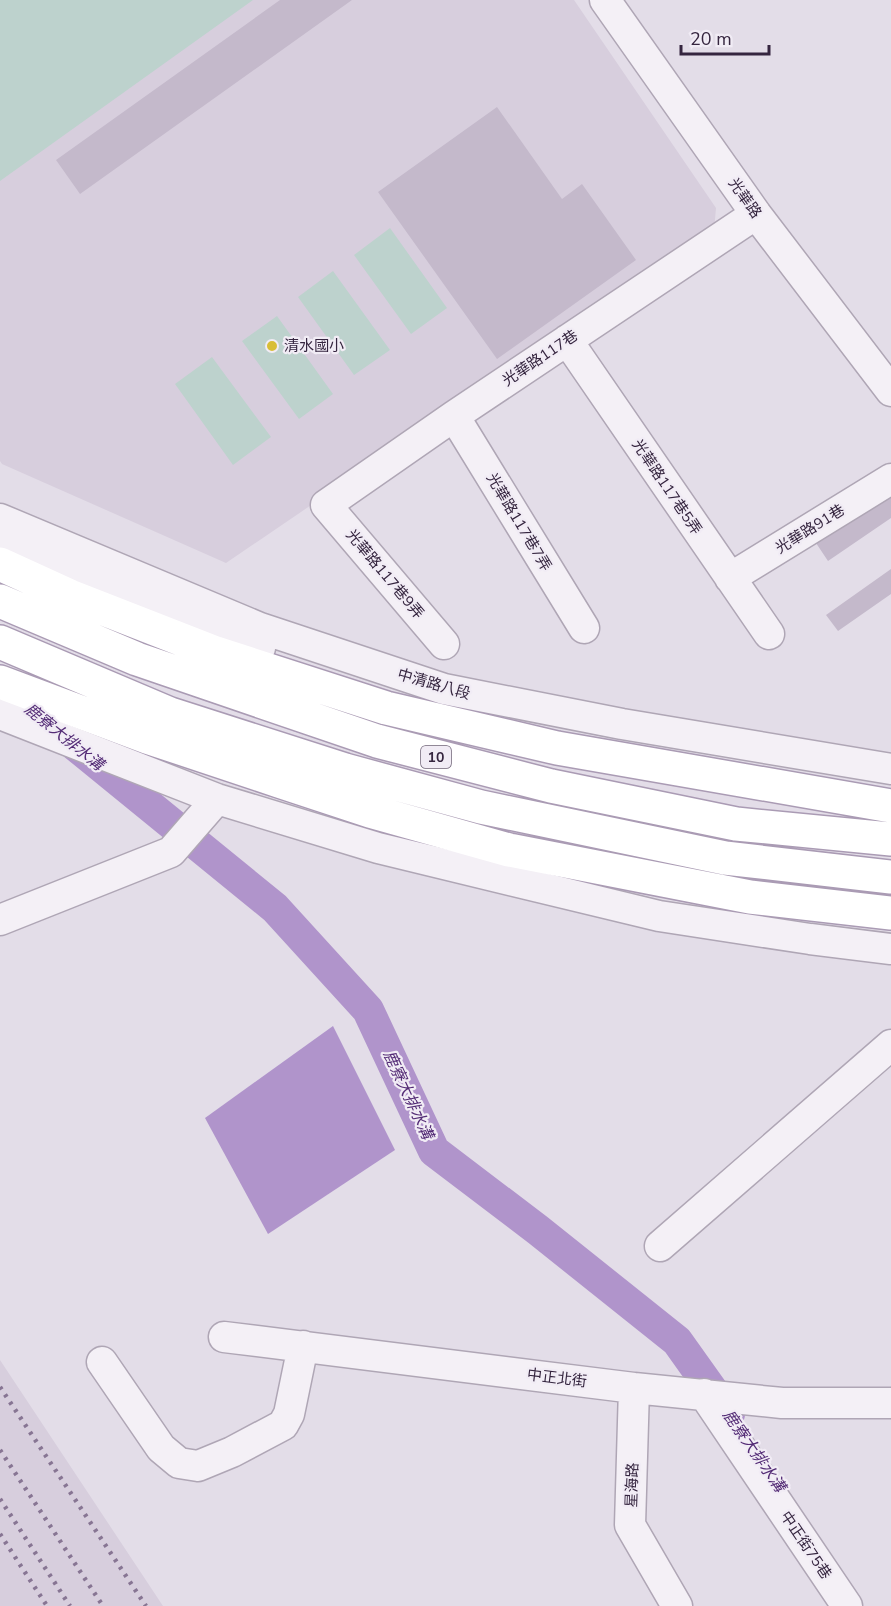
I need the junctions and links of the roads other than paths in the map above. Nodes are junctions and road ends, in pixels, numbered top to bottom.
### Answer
1 (605, 0) edge
2 (756, 214) junction
3 (567, 340) junction
4 (891, 392) edge
5 (454, 416) junction
6 (891, 479) edge
7 (326, 506) joint
8 (0, 519) edge
9 (0, 544) edge
10 (0, 564) edge
11 (729, 578) junction
12 (0, 601) edge
13 (584, 628) dead end
14 (769, 633) dead end
15 (0, 642) edge
16 (444, 644) dead end
17 (0, 682) edge
18 (0, 692) edge
19 (0, 714) edge
20 (891, 769) edge
21 (891, 792) edge
22 (217, 799) junction
23 (891, 806) edge
24 (891, 839) edge
25 (891, 877) edge
26 (891, 913) edge
27 (0, 920) edge
28 (891, 926) edge
29 (891, 949) edge
30 (891, 1045) edge
31 (660, 1246) dead end
32 (224, 1336) dead end
33 (303, 1346) junction
34 (102, 1362) dead end
35 (634, 1388) junction
36 (704, 1394) junction
37 (891, 1403) edge
38 (668, 1603) edge
39 (847, 1606) edge

1 - 2 street, 光華路
2 - 3 street, 光華路117巷
2 - 4 street, 光華路
3 - 5 street, 光華路117巷
3 - 11 street, 光華路117巷5弄
5 - 7 street, 光華路117巷
5 - 13 street, 光華路117巷7弄
6 - 11 street, 光華路91巷
7 - 16 street, 光華路117巷9弄
8 - 20 street, 中清路八段
9 - 21 street
10 - 23 main road
11 - 14 street, 光華路117巷5弄
12 - 24 main road, 10
15 - 25 main road, 10
17 - 26 main road
18 - 28 street
19 - 22 street
22 - 27 street
22 - 29 street
30 - 31 street
32 - 33 street, 中正北街
33 - 34 street
33 - 35 street, 中正北街
35 - 36 street, 中正北街
35 - 38 street, 星海路
36 - 37 street, 中正北街
36 - 39 street, 中正街75巷

